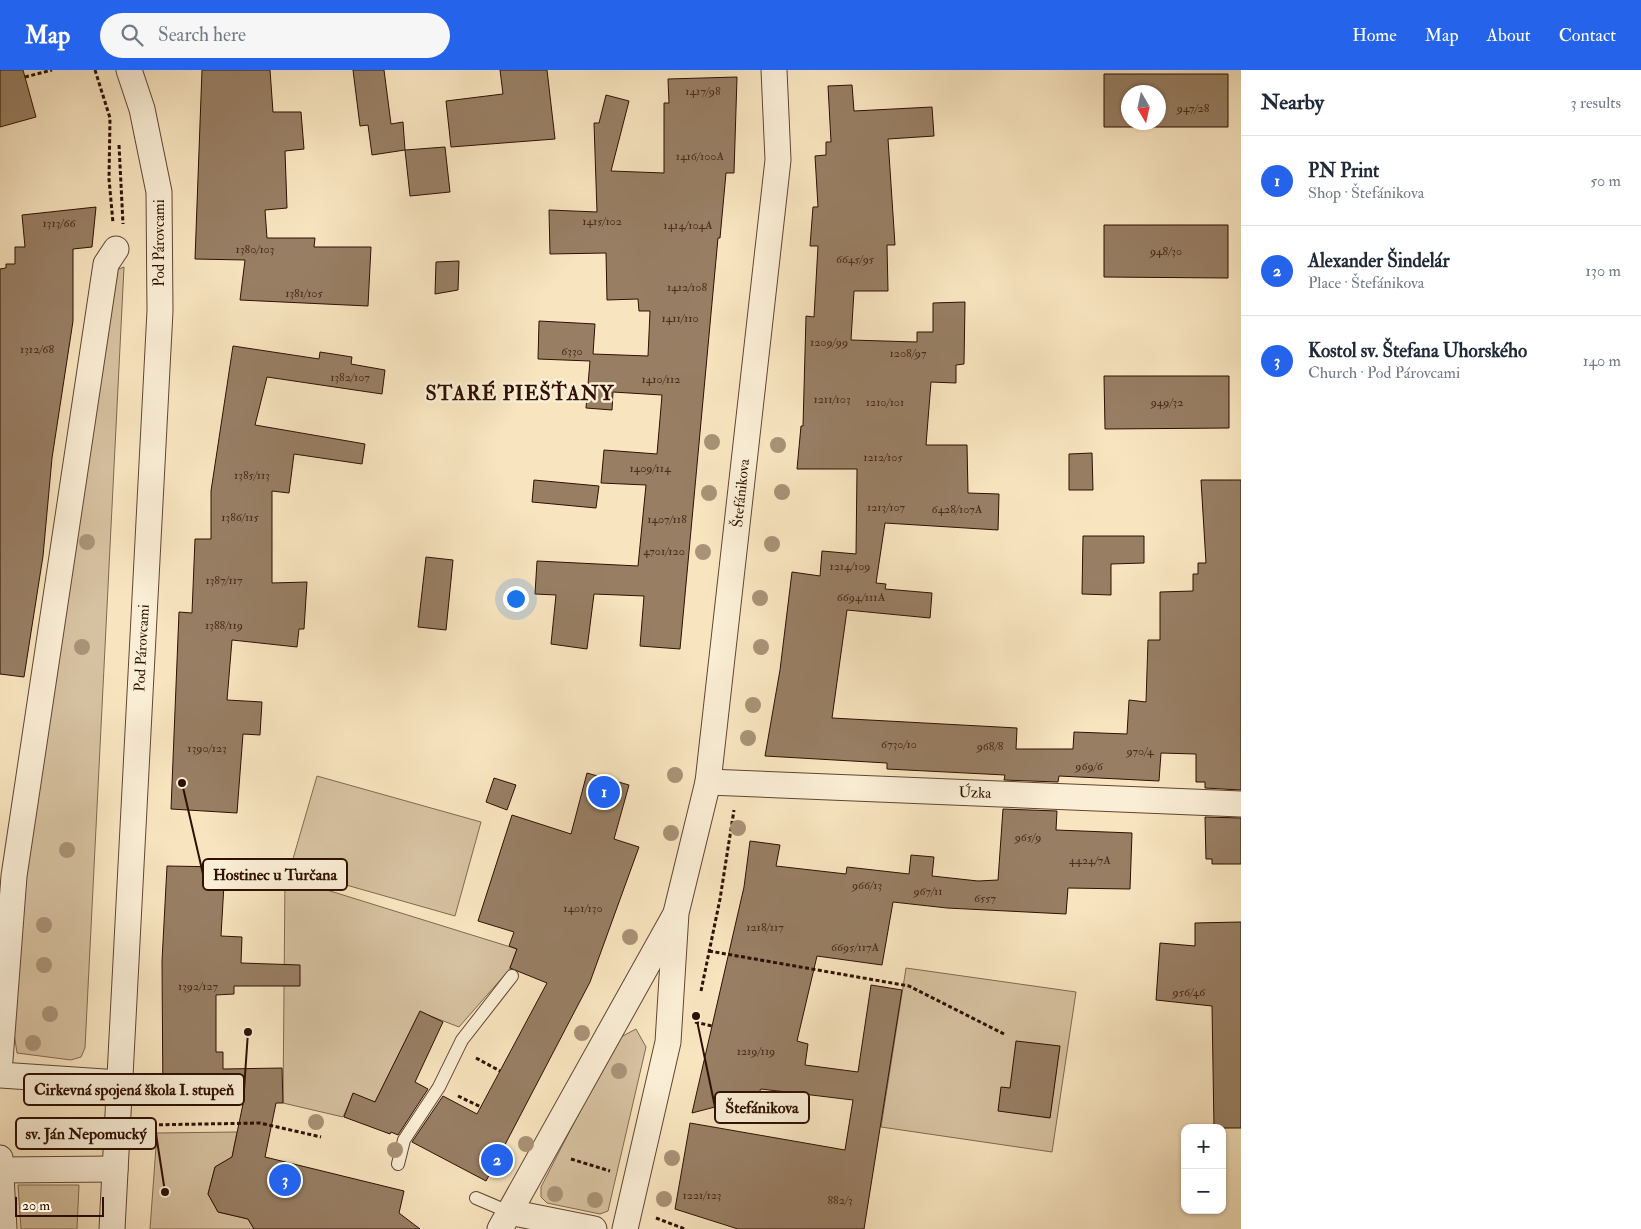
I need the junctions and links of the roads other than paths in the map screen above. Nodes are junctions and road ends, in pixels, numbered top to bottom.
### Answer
1 (129, 70) edge
2 (774, 70) edge
3 (116, 249) road end
4 (708, 782) junction
5 (1241, 804) edge
6 (676, 913) junction
7 (512, 976) dead end
8 (0, 1060) edge
9 (0, 1076) edge
10 (119, 1083) junction
11 (0, 1158) edge
12 (398, 1164) dead end
13 (115, 1168) junction
14 (0, 1170) edge
15 (476, 1198) dead end
16 (504, 1220) edge
17 (4, 1229) edge
18 (112, 1229) edge
19 (594, 1229) edge
20 (625, 1229) edge

1 - 10 street, Pod Párovcami
2 - 4 street, Štefánikova
3 - 8 street
4 - 5 street, Úzka
4 - 6 street, Štefánikova
6 - 16 street, Štefánikova
6 - 20 street, Štefánikova
7 - 12 lane
9 - 10 street
10 - 13 street, Pod Párovcami
11 - 14 street
13 - 14 street
13 - 18 street, Pod Párovcami
14 - 17 street
15 - 16 lane
16 - 19 street

